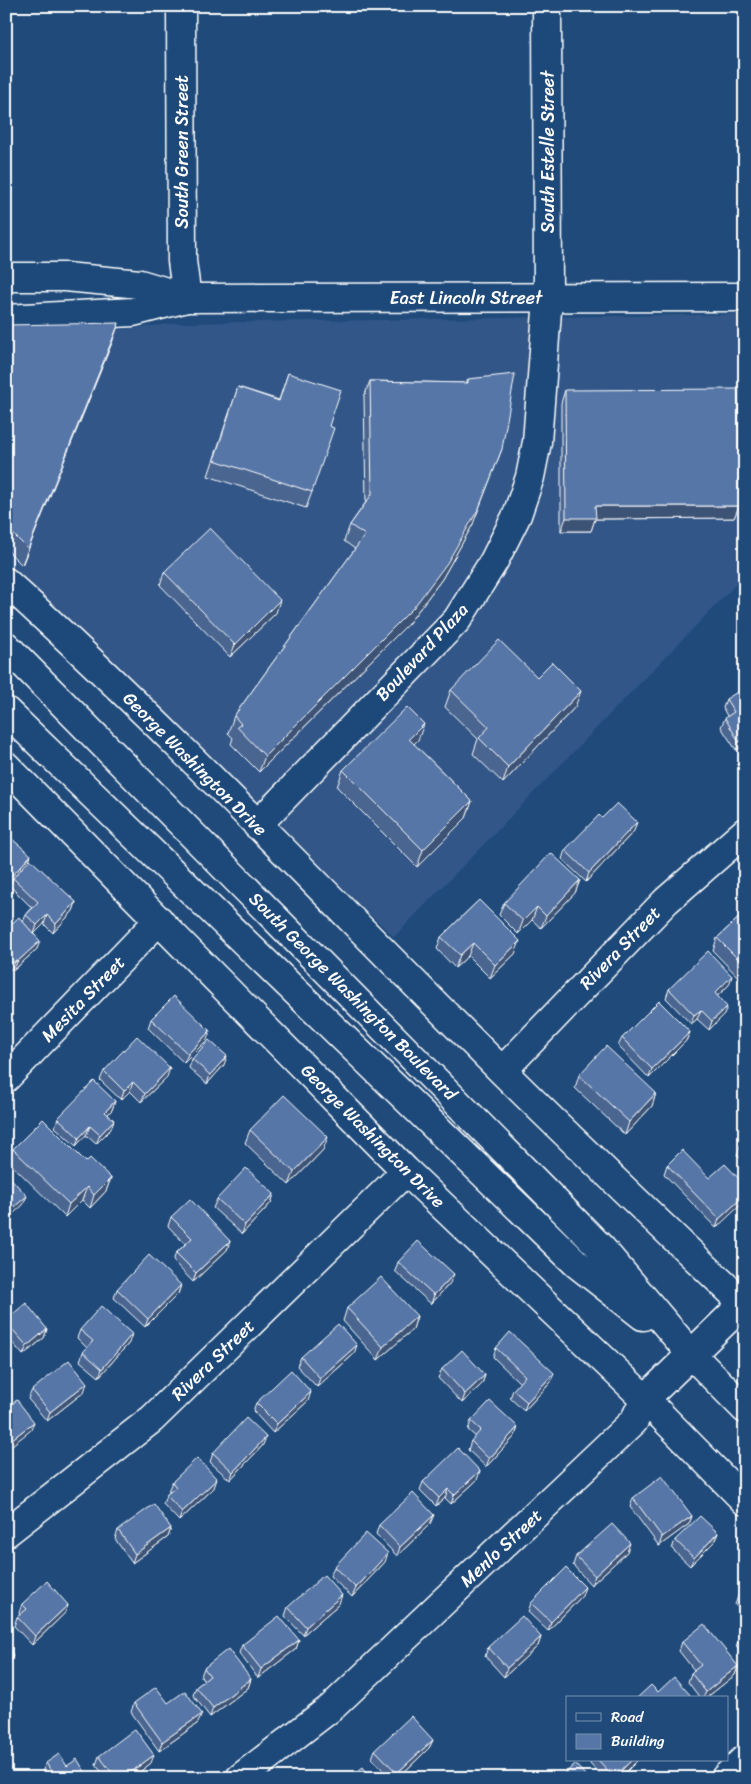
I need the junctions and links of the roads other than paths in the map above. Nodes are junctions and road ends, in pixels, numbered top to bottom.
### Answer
1 (181, 6) edge
2 (547, 6) edge
3 (6, 276) edge
4 (745, 297) edge
5 (187, 298) junction
6 (548, 298) junction
7 (6, 319) edge
8 (6, 582) edge
9 (6, 646) edge
10 (6, 711) edge
11 (6, 766) edge
12 (257, 825) junction
13 (745, 832) edge
14 (159, 920) junction
15 (502, 1071) junction
16 (6, 1078) edge
17 (406, 1171) junction
18 (744, 1303) edge
19 (691, 1354) junction
20 (645, 1399) junction
21 (745, 1408) edge
22 (745, 1501) edge
23 (6, 1533) edge
24 (745, 1759) edge
25 (240, 1778) edge
26 (724, 1778) edge

1 - 5 street, South Green Street
2 - 6 street, South Estelle Street
3 - 5 street, East Lincoln Street
4 - 6 street, East Lincoln Street
5 - 6 street, East Lincoln Street
5 - 7 street, East Lincoln Street
6 - 12 street, Boulevard Plaza
8 - 12 street, George Washington Drive
9 - 19 street, South George Washington Boulevard
10 - 19 street, South George Washington Boulevard
11 - 14 street, George Washington Drive
12 - 15 street, George Washington Drive
13 - 15 street, Rivera Street
14 - 16 street, Mesita Street
14 - 17 street, George Washington Drive
15 - 18 street, George Washington Drive
17 - 20 street, George Washington Drive
17 - 23 street, Rivera Street
18 - 19 street, Menlo Street
19 - 20 street, Menlo Street
19 - 21 street, South George Washington Boulevard
20 - 22 street, George Washington Drive
20 - 25 street, Menlo Street
24 - 26 street

